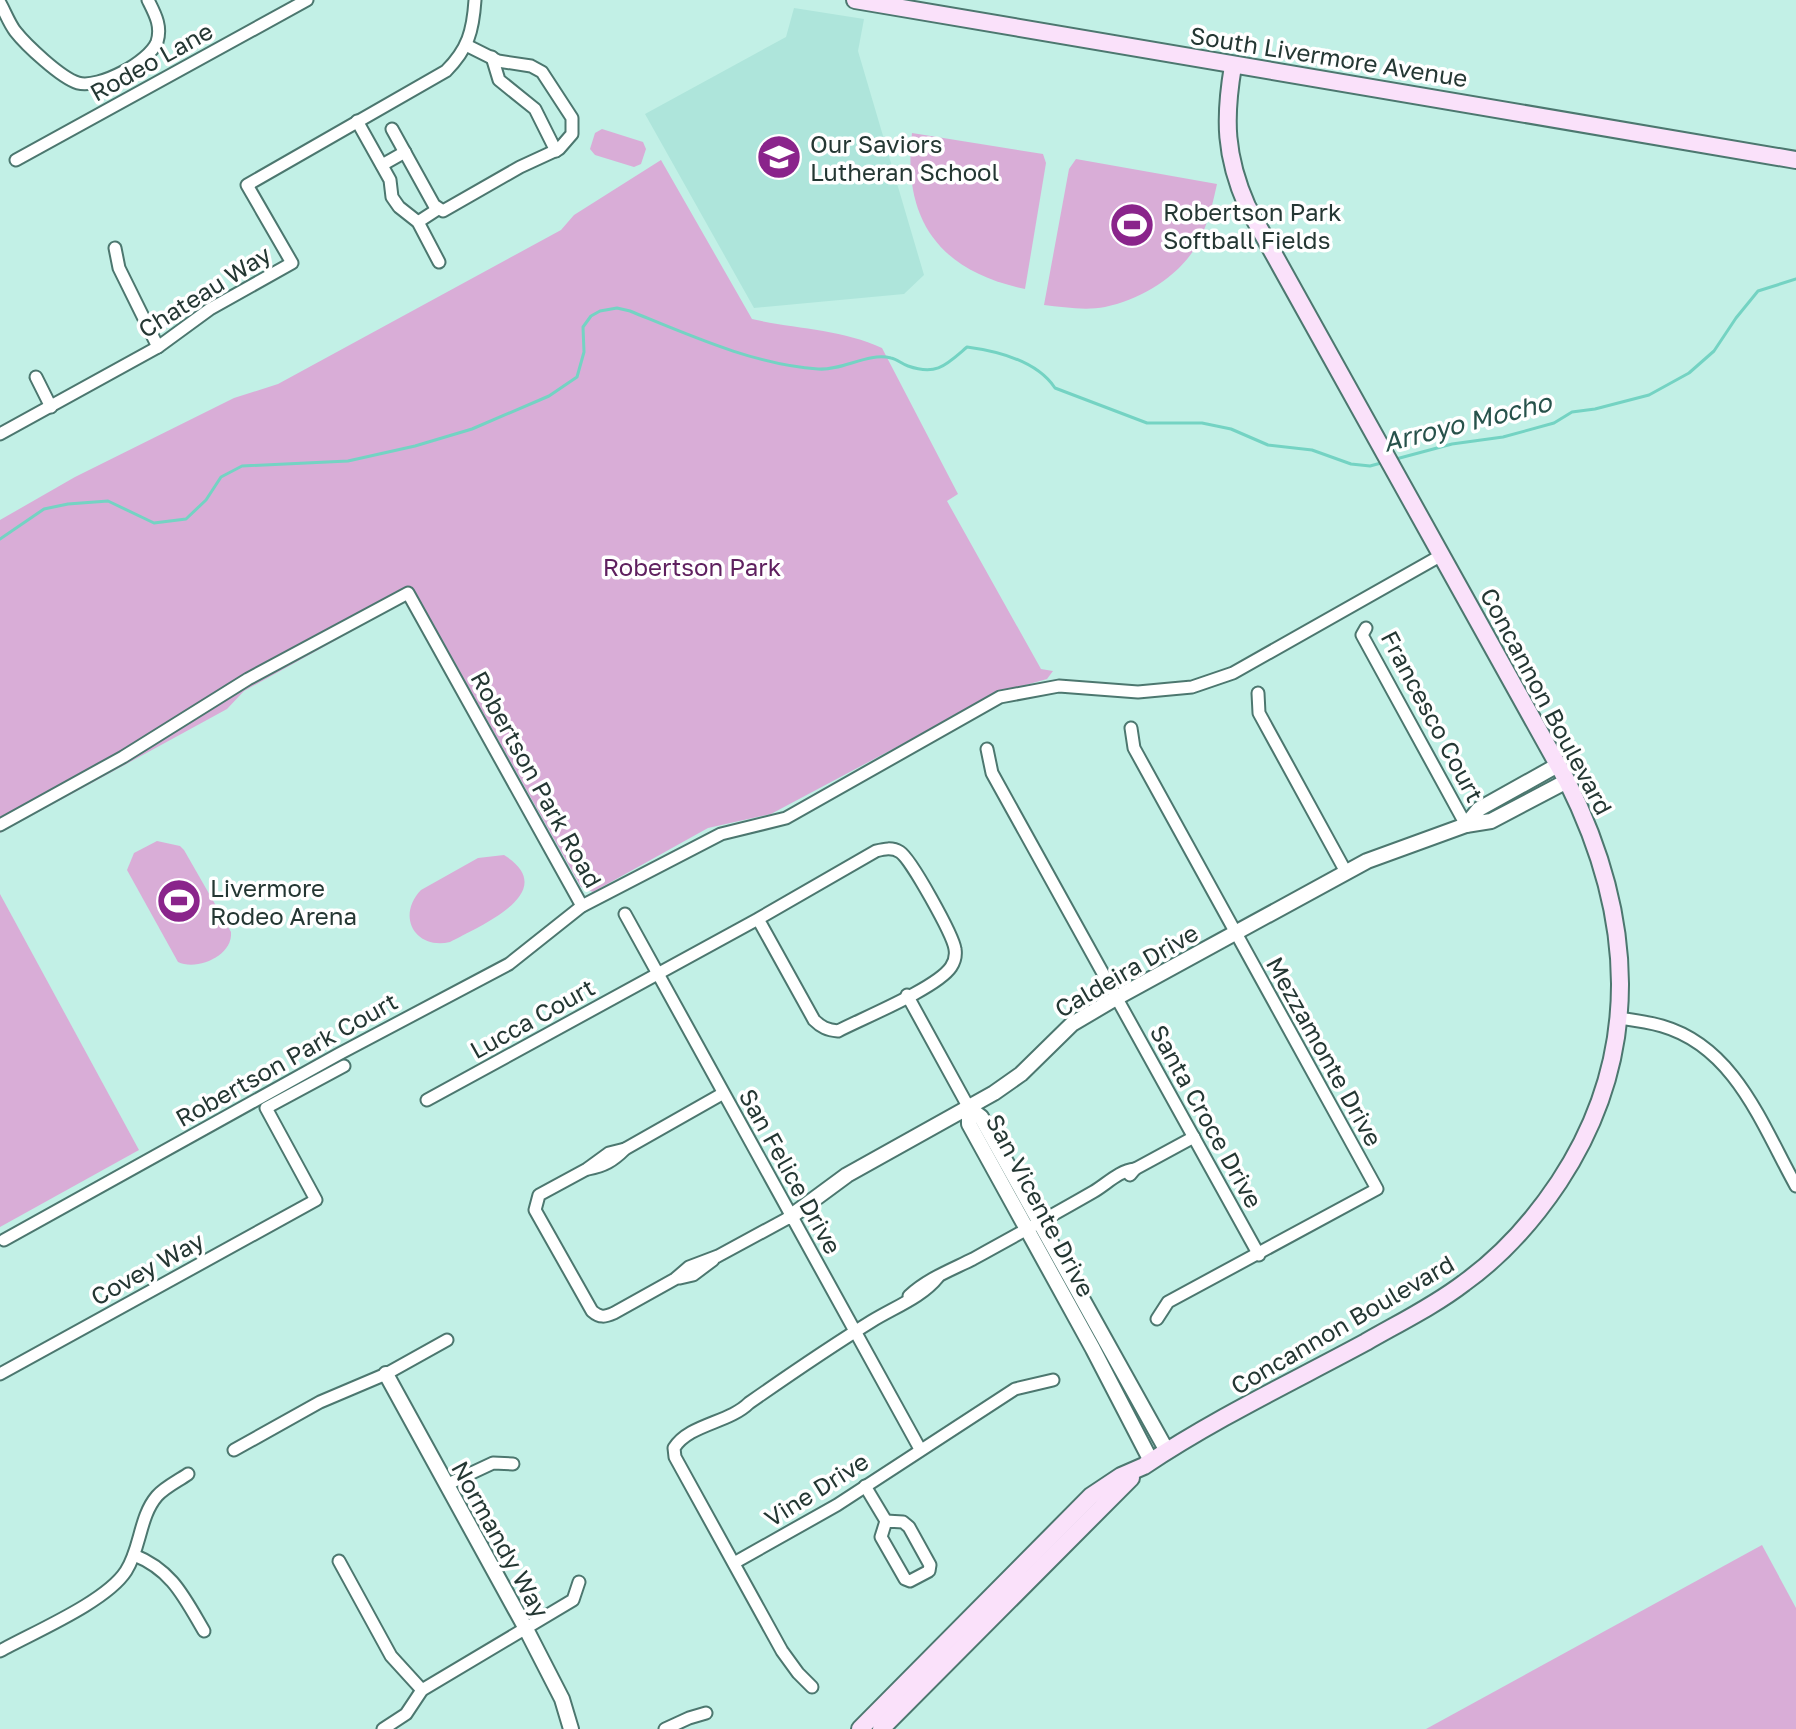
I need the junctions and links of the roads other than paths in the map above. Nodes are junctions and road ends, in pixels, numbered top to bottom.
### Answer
1 (148, 0) edge
2 (307, 0) edge
3 (475, 0) edge
4 (855, 0) edge
5 (0, 3) edge
6 (466, 45) junction
7 (492, 57) junction
8 (1233, 66) junction
9 (357, 121) junction
10 (392, 129) dead end
11 (556, 151) junction
12 (405, 152) junction
13 (16, 160) dead end
14 (1796, 160) edge
15 (382, 165) junction
16 (438, 209) junction
17 (418, 222) junction
18 (115, 248) dead end
19 (439, 262) dead end
20 (158, 347) junction
21 (36, 377) dead end
22 (51, 407) junction
23 (0, 434) edge
24 (1440, 556) junction
25 (1366, 628) dead end
26 (1258, 693) dead end
27 (1131, 728) dead end
28 (987, 749) dead end
29 (1558, 765) junction
30 (1567, 781) junction
31 (0, 825) edge
32 (1466, 825) junction
33 (1346, 872) junction
34 (582, 906) junction
35 (625, 914) dead end
36 (758, 919) junction
37 (1235, 934) junction
38 (658, 974) junction
39 (907, 995) junction
40 (1116, 998) junction
41 (1619, 1018) junction
42 (344, 1066) dead end
43 (722, 1094) junction
44 (427, 1100) dead end
45 (969, 1108) junction
46 (1194, 1137) junction
47 (1796, 1186) edge
48 (790, 1217) junction
49 (1034, 1225) junction
50 (4, 1240) dead end
51 (1259, 1255) junction
52 (1157, 1319) dead end
53 (856, 1332) junction
54 (447, 1340) dead end
55 (0, 1374) edge
56 (386, 1374) junction
57 (1053, 1380) dead end
58 (920, 1449) junction
59 (234, 1450) dead end
60 (1167, 1451) junction
61 (1148, 1463) junction
62 (513, 1464) dead end
63 (188, 1474) dead end
64 (446, 1485) junction
65 (865, 1486) junction
66 (886, 1521) junction
67 (134, 1555) junction
68 (339, 1561) dead end
69 (734, 1563) junction
70 (579, 1582) dead end
71 (525, 1627) junction
72 (204, 1631) dead end
73 (0, 1651) edge
74 (812, 1687) dead end
75 (422, 1690) junction
76 (706, 1713) dead end
77 (383, 1729) edge
78 (571, 1729) edge
79 (665, 1729) edge
80 (860, 1729) edge
81 (881, 1729) edge

1 - 5 street
2 - 13 street, Rodeo Lane
3 - 6 street, Chateau Way
4 - 8 main road, South Livermore Avenue
6 - 7 street
6 - 9 street, Chateau Way
7 - 11 street
7 - 11 street
8 - 14 main road, South Livermore Avenue
8 - 24 main road, Concannon Boulevard
9 - 15 street
9 - 20 street, Chateau Way
10 - 12 street
11 - 16 street
12 - 15 street
12 - 16 street
15 - 17 street
16 - 17 street
17 - 19 street
18 - 20 street
20 - 22 street, Chateau Way
21 - 22 street
22 - 23 street, Chateau Way
24 - 29 main road, Concannon Boulevard
24 - 34 street, Robertson Park Road
25 - 32 street, Francesco Court
26 - 33 street
27 - 37 street, Mezzamonte Drive
28 - 40 street, Santa Croce Drive
29 - 30 main road, Concannon Boulevard
29 - 32 street, Caldeira Drive
30 - 32 street, Caldeira Drive
30 - 41 main road, Concannon Boulevard
31 - 34 street, Robertson Park Road
32 - 33 street, Caldeira Drive
33 - 37 street, Caldeira Drive
34 - 50 street, Robertson Park Court
35 - 38 street, San Felice Drive
36 - 38 street, Lucca Court
36 - 39 street
36 - 39 street
37 - 40 street, Caldeira Drive
37 - 51 street, Mezzamonte Drive
38 - 43 street, San Felice Drive
38 - 44 street, Lucca Court
39 - 45 street
40 - 45 street, Caldeira Drive
40 - 46 street, Santa Croce Drive
41 - 47 street
41 - 60 main road, Concannon Boulevard
42 - 55 street, Covey Way
43 - 48 street, San Felice Drive
43 - 48 street
45 - 48 street, Caldeira Drive
45 - 49 street, San Vicente Drive
46 - 49 street
46 - 51 street, Santa Croce Drive
48 - 53 street, San Felice Drive
49 - 53 street
49 - 60 street, San Vicente Drive
49 - 61 street, San Vicente Drive
51 - 52 street
53 - 58 street, San Felice Drive
53 - 69 street
54 - 56 street
56 - 59 street
56 - 64 street, Normandy Way
57 - 58 street, Vine Drive
58 - 65 street, Vine Drive
60 - 61 main road, Concannon Boulevard
61 - 80 main road, Concannon Boulevard
61 - 81 main road, Concannon Boulevard
62 - 64 street
63 - 67 street
64 - 71 street, Normandy Way
65 - 66 street
65 - 69 street, Vine Drive
66 - 66 street
67 - 72 street
67 - 73 street
68 - 75 street
69 - 74 street
70 - 71 street
71 - 75 street
71 - 78 street, Normandy Way
75 - 77 street
76 - 79 street

